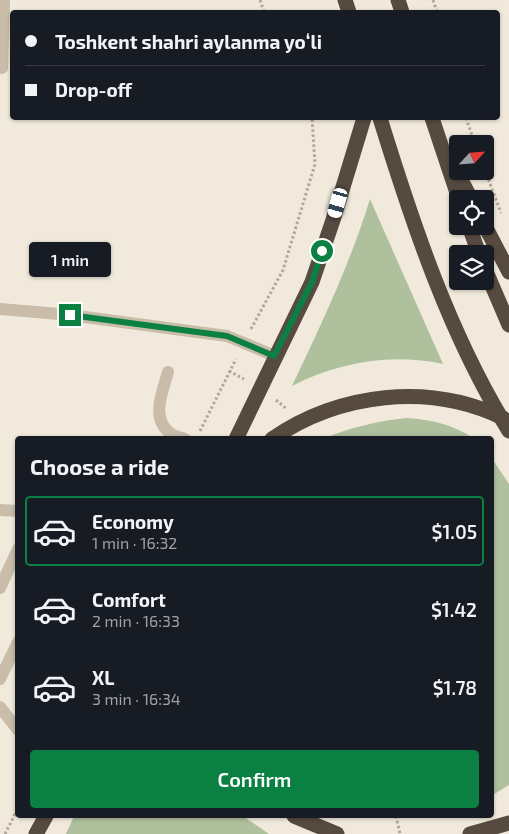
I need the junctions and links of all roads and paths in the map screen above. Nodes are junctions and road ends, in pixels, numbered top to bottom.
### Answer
1 (4, 0) edge
2 (2, 68) dead end
3 (312, 120) edge
4 (363, 120) edge
5 (381, 120) edge
6 (467, 120) edge
7 (432, 121) edge
8 (472, 135) edge
9 (489, 180) edge
10 (456, 190) edge
11 (466, 190) edge
12 (503, 220) dead end
13 (490, 235) edge
14 (509, 272) edge
15 (494, 290) edge
16 (0, 309) edge
17 (509, 325) edge
18 (244, 343) junction
19 (274, 356) junction
20 (168, 372) dead end
21 (504, 418) edge
22 (509, 431) edge
23 (176, 436) edge
24 (198, 436) edge
25 (237, 436) edge
26 (277, 436) edge
27 (0, 510) edge
28 (15, 512) edge
29 (15, 556) edge
30 (0, 588) edge
31 (15, 648) edge
32 (0, 679) edge
33 (0, 708) edge
34 (15, 726) edge
35 (15, 814) edge
36 (45, 818) edge
37 (299, 818) edge
38 (396, 818) edge
39 (508, 824) edge
40 (5, 834) edge
41 (36, 834) edge
42 (337, 834) edge
43 (400, 834) edge
44 (470, 834) edge
45 (489, 834) edge

1 - 2 street
3 - 18 path
4 - 19 highway
5 - 21 highway
6 - 8 path
7 - 10 highway
7 - 11 highway
9 - 12 path
13 - 14 highway
15 - 17 highway
16 - 18 street
18 - 19 street
18 - 24 path
19 - 25 highway
20 - 23 street
21 - 22 highway
21 - 26 highway
27 - 28 street
29 - 30 street
31 - 32 street
33 - 34 street
35 - 40 path
36 - 41 highway
37 - 42 highway
38 - 43 path
39 - 44 highway
39 - 45 highway

